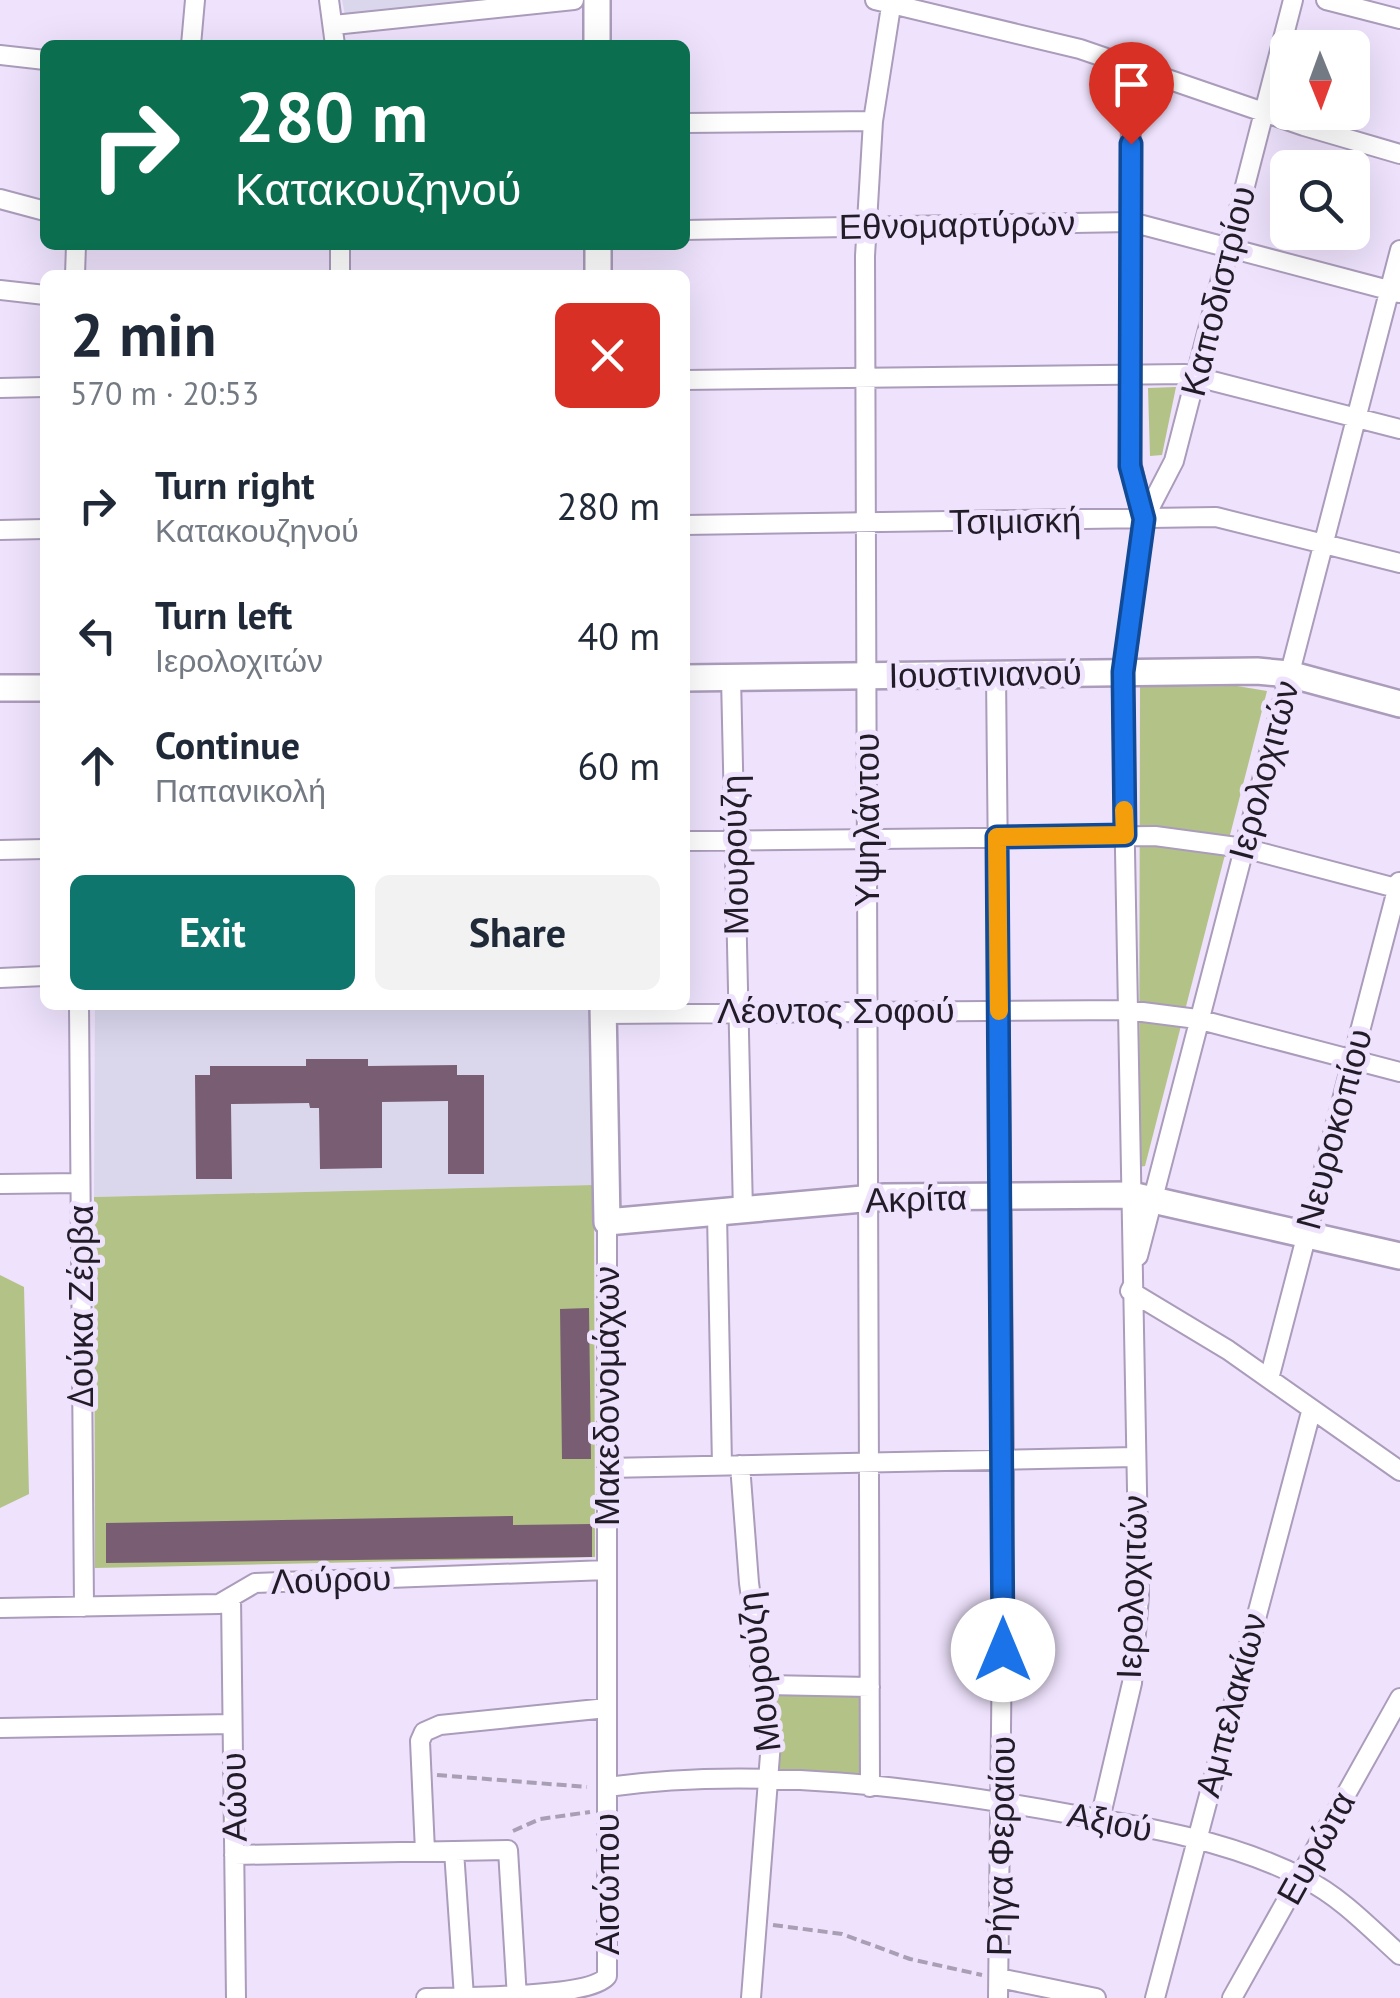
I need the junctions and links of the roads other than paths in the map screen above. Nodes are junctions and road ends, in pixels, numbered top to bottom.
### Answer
1 (194, 0) edge
2 (328, 0) edge
3 (574, 0) edge
4 (597, 0) edge
5 (1293, 0) edge
6 (1326, 0) edge
7 (886, 1) edge
8 (1400, 19) edge
9 (334, 24) junction
10 (192, 40) edge
11 (335, 40) edge
12 (597, 40) edge
13 (0, 55) edge
14 (40, 59) edge
15 (1131, 65) junction
16 (1264, 112) junction
17 (873, 120) junction
18 (690, 122) edge
19 (1400, 154) edge
20 (0, 199) edge
21 (40, 210) edge
22 (1130, 222) junction
23 (866, 226) junction
24 (690, 230) edge
25 (1229, 247) junction
26 (1400, 250) edge
27 (0, 290) edge
28 (1395, 292) edge
29 (40, 294) edge
30 (1130, 374) junction
31 (1196, 376) junction
32 (865, 378) junction
33 (690, 380) edge
34 (40, 387) edge
35 (0, 388) edge
36 (1356, 418) junction
37 (1400, 429) edge
38 (1144, 519) junction
39 (866, 523) junction
40 (690, 526) edge
41 (0, 530) edge
42 (40, 530) edge
43 (1323, 542) junction
44 (1400, 563) edge
45 (1123, 672) junction
46 (996, 674) junction
47 (1288, 674) junction
48 (866, 676) junction
49 (731, 677) junction
50 (690, 678) edge
51 (0, 688) edge
52 (40, 688) edge
53 (1400, 704) edge
54 (1125, 835) junction
55 (997, 837) junction
56 (867, 838) junction
57 (734, 840) junction
58 (690, 841) edge
59 (1244, 848) junction
60 (40, 849) edge
61 (0, 850) edge
62 (1399, 886) edge
63 (40, 976) edge
64 (0, 978) edge
65 (79, 1010) edge
66 (604, 1010) edge
67 (999, 1010) junction
68 (1128, 1010) junction
69 (739, 1012) junction
70 (868, 1012) junction
71 (1197, 1019) junction
72 (1352, 1060) junction
73 (1400, 1072) edge
74 (80, 1183) junction
75 (0, 1184) edge
76 (1001, 1196) junction
77 (1141, 1196) junction
78 (868, 1200) junction
79 (743, 1212) junction
80 (717, 1214) junction
81 (607, 1222) junction
82 (1308, 1232) junction
83 (1400, 1256) edge
84 (1130, 1291) junction
85 (1269, 1379) junction
86 (1311, 1412) junction
87 (1135, 1457) junction
88 (1004, 1460) junction
89 (869, 1462) junction
90 (731, 1465) junction
91 (607, 1468) junction
92 (1400, 1471) edge
93 (607, 1570) junction
94 (231, 1597) junction
95 (84, 1607) junction
96 (0, 1608) edge
97 (766, 1685) junction
98 (870, 1687) junction
99 (1400, 1698) edge
100 (607, 1708) junction
101 (232, 1724) junction
102 (0, 1728) edge
103 (770, 1780) junction
104 (607, 1787) junction
105 (870, 1787) junction
106 (1003, 1802) junction
107 (1100, 1819) junction
108 (1194, 1840) junction
109 (426, 1851) junction
110 (454, 1851) junction
111 (234, 1854) junction
112 (1300, 1876) junction
113 (1400, 1955) edge
114 (998, 1978) junction
115 (517, 1996) edge
116 (464, 1997) edge
117 (236, 1998) edge
118 (426, 1998) edge
119 (750, 1998) edge
120 (998, 1998) edge
121 (1096, 1998) edge
122 (1156, 1998) edge
123 (1232, 1998) edge

1 - 10 street
2 - 9 street
3 - 9 street
4 - 12 street
5 - 16 street, Καποδιστρίου
6 - 8 street
7 - 15 street
7 - 17 street, Υψηλάντου
9 - 11 street
13 - 14 street
15 - 16 street
15 - 22 street
16 - 19 street
16 - 25 street, Καποδιστρίου
17 - 18 street
17 - 23 street, Υψηλάντου
20 - 21 street
22 - 23 street, Εθνομαρτύρων
22 - 25 street, Εθνομαρτύρων
22 - 30 street
23 - 24 street, Εθνομαρτύρων
23 - 32 street, Υψηλάντου
25 - 28 street, Εθνομαρτύρων
25 - 31 street, Καποδιστρίου
26 - 28 street, Ιερολοχιτών
27 - 29 street
28 - 36 street, Ιερολοχιτών
30 - 31 street
30 - 32 street
30 - 38 street
31 - 36 street
31 - 38 street, Καποδιστρίου
32 - 33 street
32 - 39 street, Υψηλάντου
34 - 35 street
36 - 37 street
36 - 43 street, Ιερολοχιτών
38 - 39 street, Τσιμισκή
38 - 43 street, Τσιμισκή
38 - 45 street, Ιερολοχιτών
39 - 40 street, Τσιμισκή
39 - 48 street, Υψηλάντου
41 - 42 street
43 - 44 street, Τσιμισκή
43 - 47 street, Ιερολοχιτών
45 - 46 street, Ιουστινιανού
45 - 47 street, Ιουστινιανού
45 - 54 street, Ιερολοχιτών
46 - 48 street, Ιουστινιανού
46 - 55 street, Ρήγα Φεραίου
47 - 53 street, Ιουστινιανού
47 - 59 street, Ιερολοχιτών
48 - 49 street, Ιουστινιανού
48 - 56 street, Υψηλάντου
49 - 50 street, Ιουστινιανού
49 - 57 street, Μουρούζη
51 - 52 street
54 - 55 street
54 - 59 street
54 - 68 street, Ιερολοχιτών
55 - 56 street
55 - 67 street, Ρήγα Φεραίου
56 - 57 street
56 - 70 street, Υψηλάντου
57 - 58 street
57 - 69 street, Μουρούζη
59 - 62 street
59 - 71 street, Ιερολοχιτών
60 - 61 street
62 - 72 street, Νευροκοπίου
63 - 64 street
65 - 74 street, Δούκα Ζέρβα
66 - 69 street, Λέοντος Σοφού
66 - 81 street, Μακεδονομάχων
67 - 68 street, Λέοντος Σοφού
67 - 70 street, Λέοντος Σοφού
67 - 76 street, Ρήγα Φεραίου
68 - 71 street, Λέοντος Σοφού
68 - 77 street, Ιερολοχιτών
69 - 70 street, Λέοντος Σοφού
69 - 79 street, Μουρούζη
70 - 78 street, Υψηλάντου
71 - 72 street, Λέοντος Σοφού
71 - 77 street, Ιερολοχιτών
72 - 73 street, Λέοντος Σοφού
72 - 82 street, Νευροκοπίου
74 - 75 street
74 - 95 street, Δούκα Ζέρβα
76 - 77 street, Ακρίτα
76 - 78 street, Ακρίτα
76 - 88 street, Ρήγα Φεραίου
77 - 82 street, Ακρίτα
77 - 84 street, Ιερολοχιτών
78 - 79 street, Ακρίτα
78 - 89 street, Υψηλάντου
79 - 80 street, Ακρίτα
80 - 81 street, Ακρίτα
80 - 90 street, Μουρούζη
81 - 91 street, Μακεδονομάχων
82 - 83 street, Ακρίτα
82 - 85 street, Νευροκοπίου
84 - 85 street
84 - 87 street, Ιερολοχιτών
85 - 86 street
86 - 92 street
86 - 108 street, Αμπελακίων
87 - 88 street
87 - 107 street, Ιερολοχιτών
88 - 89 street
88 - 106 street, Ρήγα Φεραίου
89 - 90 street
89 - 98 street, Υψηλάντου
90 - 91 street
90 - 97 street, Μουρούζη
91 - 93 street, Μακεδονομάχων
93 - 94 street, Λούρου
93 - 100 street, Μακεδονομάχων
94 - 95 street, Λούρου
94 - 101 street, Αώου
95 - 96 street, Λούρου
97 - 98 street
97 - 103 street, Μουρούζη
98 - 105 street, Υψηλάντου
99 - 112 street, Ευρώτα
100 - 104 street, Μακεδονομάχων
100 - 109 street
101 - 102 street
101 - 111 street, Αώου
103 - 104 street, Αξιού
103 - 105 street, Αξιού
103 - 119 street, Μουρούζη
104 - 115 street, Αισώπου
105 - 106 street, Αξιού
106 - 107 street, Αξιού
106 - 114 street, Ρήγα Φεραίου
107 - 108 street, Αξιού
108 - 112 street, Αξιού
108 - 122 street, Αμπελακίων
109 - 110 street
109 - 111 street
110 - 115 street
110 - 116 street
111 - 117 street, Αώου
112 - 113 street, Αξιού
112 - 123 street, Ευρώτα
114 - 120 street, Ρήγα Φεραίου
114 - 121 street
115 - 116 street, Αισώπου
116 - 118 street, Αισώπου

